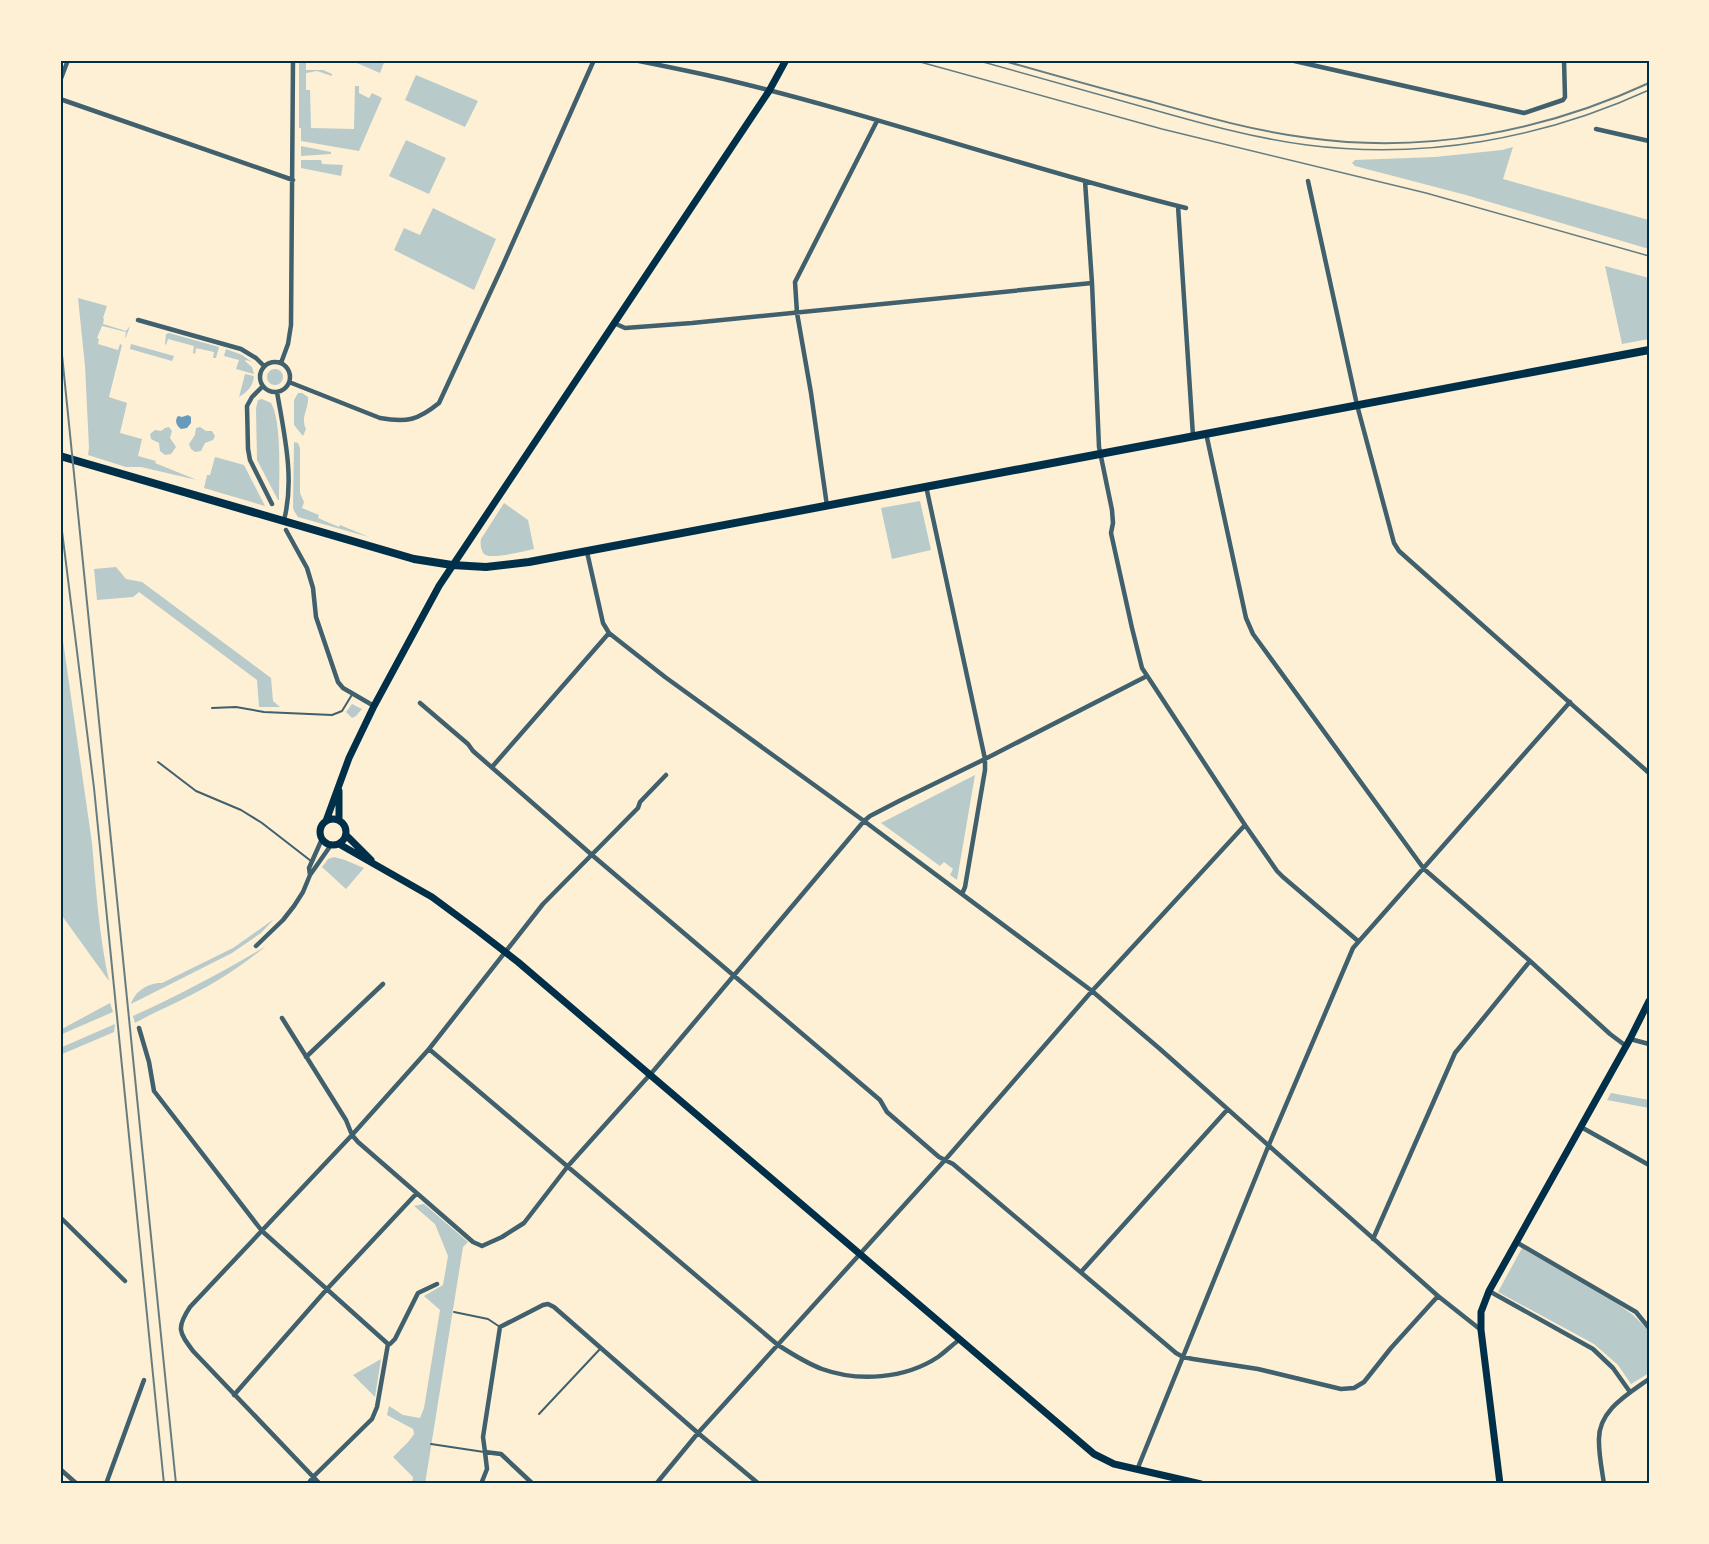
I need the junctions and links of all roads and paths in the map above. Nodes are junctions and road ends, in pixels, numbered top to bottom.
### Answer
1 (68, 60) edge
2 (293, 60) edge
3 (594, 60) edge
4 (634, 60) edge
5 (786, 60) edge
6 (1290, 60) edge
7 (1564, 60) edge
8 (60, 81) edge
9 (769, 91) junction
10 (60, 99) edge
11 (877, 120) junction
12 (1596, 129) dead end
13 (1649, 141) edge
14 (293, 180) junction
15 (1085, 181) junction
16 (1308, 181) dead end
17 (1178, 206) junction
18 (1186, 208) dead end
19 (1092, 283) junction
20 (797, 313) junction
21 (138, 320) dead end
22 (614, 323) junction
23 (1649, 350) edge
24 (281, 363) junction
25 (264, 366) junction
26 (289, 382) junction
27 (263, 386) junction
28 (278, 392) junction
29 (1357, 405) junction
30 (1206, 433) junction
31 (1193, 436) junction
32 (1100, 454) junction
33 (60, 456) edge
34 (926, 486) junction
35 (272, 504) dead end
36 (827, 506) junction
37 (286, 521) junction
38 (588, 552) junction
39 (452, 565) junction
40 (609, 633) junction
41 (1147, 676) junction
42 (353, 693) junction
43 (1570, 702) junction
44 (420, 703) dead end
45 (374, 705) junction
46 (212, 708) dead end
47 (985, 759) junction
48 (158, 762) dead end
49 (492, 767) junction
50 (1649, 773) edge
51 (666, 775) dead end
52 (339, 786) junction
53 (339, 820) junction
54 (326, 821) junction
55 (864, 821) junction
56 (1245, 825) junction
57 (346, 835) junction
58 (322, 838) junction
59 (335, 845) junction
60 (592, 855) junction
61 (310, 860) junction
62 (374, 864) junction
63 (1424, 869) junction
64 (310, 874) junction
65 (962, 894) junction
66 (1358, 941) junction
67 (256, 946) dead end
68 (504, 952) junction
69 (1530, 961) junction
70 (733, 976) junction
71 (383, 984) dead end
72 (1092, 991) junction
73 (1649, 1001) edge
74 (282, 1018) dead end
75 (139, 1028) dead end
76 (1628, 1042) junction
77 (1649, 1044) edge
78 (429, 1049) junction
79 (306, 1057) junction
80 (649, 1075) junction
81 (1227, 1110) junction
82 (1581, 1127) junction
83 (352, 1135) junction
84 (1268, 1147) junction
85 (945, 1160) junction
86 (1649, 1165) edge
87 (568, 1166) junction
88 (416, 1194) junction
89 (60, 1217) edge
90 (262, 1231) junction
91 (1373, 1239) junction
92 (1516, 1242) junction
93 (859, 1254) junction
94 (1081, 1272) junction
95 (125, 1281) dead end
96 (437, 1284) dead end
97 (327, 1289) junction
98 (1489, 1291) junction
99 (1438, 1296) junction
100 (454, 1312) dead end
101 (500, 1327) junction
102 (1649, 1328) edge
103 (1480, 1330) junction
104 (959, 1340) junction
105 (388, 1344) junction
106 (778, 1345) junction
107 (600, 1348) junction
108 (1183, 1357) junction
109 (1649, 1379) edge
110 (144, 1380) dead end
111 (1630, 1392) junction
112 (234, 1395) junction
113 (538, 1414) dead end
114 (698, 1433) junction
115 (431, 1444) dead end
116 (485, 1452) junction
117 (60, 1469) edge
118 (1137, 1470) junction
119 (313, 1477) junction
120 (77, 1484) edge
121 (106, 1484) edge
122 (309, 1484) edge
123 (320, 1484) edge
124 (481, 1484) edge
125 (533, 1484) edge
126 (656, 1484) edge
127 (759, 1484) edge
128 (1201, 1484) edge
129 (1500, 1484) edge
130 (1604, 1484) edge

1 - 8 street
2 - 14 street
3 - 26 street
4 - 9 street
5 - 9 main road
6 - 7 street
9 - 11 street
9 - 22 main road
10 - 14 street
11 - 15 street
11 - 20 street
12 - 13 street
14 - 24 street
15 - 17 street
15 - 19 street
16 - 29 street
17 - 18 street
17 - 31 street
19 - 20 street
19 - 32 street
20 - 22 street
20 - 36 street
21 - 25 street
22 - 39 main road
23 - 29 main road
24 - 25 street
24 - 26 street
25 - 27 street
26 - 28 street
27 - 28 street
27 - 35 street
28 - 37 street
29 - 30 main road
29 - 43 street
30 - 31 main road
30 - 63 street
31 - 32 main road
32 - 34 main road
32 - 41 street
33 - 37 main road
34 - 36 main road
34 - 47 street
36 - 38 main road
37 - 39 main road
37 - 42 street
38 - 39 main road
38 - 40 street
39 - 45 main road
40 - 49 street
40 - 55 street
41 - 47 street
41 - 56 street
42 - 45 street
42 - 46 lane
43 - 50 street
43 - 63 street
44 - 49 street
45 - 52 main road
47 - 55 street
47 - 65 street
48 - 61 lane
49 - 60 street
51 - 60 street
52 - 53 main road
52 - 54 main road
53 - 54 main road
53 - 57 main road
54 - 58 main road
55 - 65 street
55 - 70 street
56 - 66 street
56 - 72 street
57 - 59 main road
57 - 62 main road
58 - 59 main road
58 - 61 street
59 - 62 main road
59 - 64 street
60 - 68 street
60 - 70 street
61 - 64 street
62 - 68 main road
63 - 66 street
63 - 69 street
64 - 67 street
65 - 72 street
66 - 84 street
68 - 78 street
68 - 80 main road
69 - 76 street
69 - 91 street
70 - 80 street
70 - 85 street
71 - 79 street
72 - 81 street
72 - 85 street
73 - 76 main road
74 - 79 street
75 - 90 street
76 - 77 street
76 - 82 main road
78 - 83 street
78 - 87 street
79 - 83 street
80 - 87 street
80 - 93 main road
81 - 84 street
81 - 94 street
82 - 86 street
82 - 92 main road
83 - 88 street
83 - 90 street
84 - 91 street
84 - 108 street
85 - 93 street
85 - 94 street
87 - 88 street
87 - 106 street
88 - 97 street
89 - 95 street
90 - 97 street
90 - 112 street
91 - 99 street
92 - 98 main road
92 - 102 street
93 - 104 main road
93 - 106 street
94 - 108 street
96 - 105 street
97 - 105 street
97 - 112 street
98 - 103 main road
98 - 111 street
99 - 103 street
99 - 108 street
100 - 101 lane
101 - 107 street
101 - 116 street
103 - 129 main road
104 - 106 street
104 - 118 main road
105 - 119 street
106 - 114 street
107 - 113 lane
107 - 114 street
108 - 118 street
109 - 111 street
110 - 121 street
111 - 130 street
112 - 119 street
114 - 126 street
114 - 127 street
115 - 116 lane
116 - 124 street
116 - 125 street
117 - 120 street
118 - 128 main road
119 - 122 street
119 - 123 street

